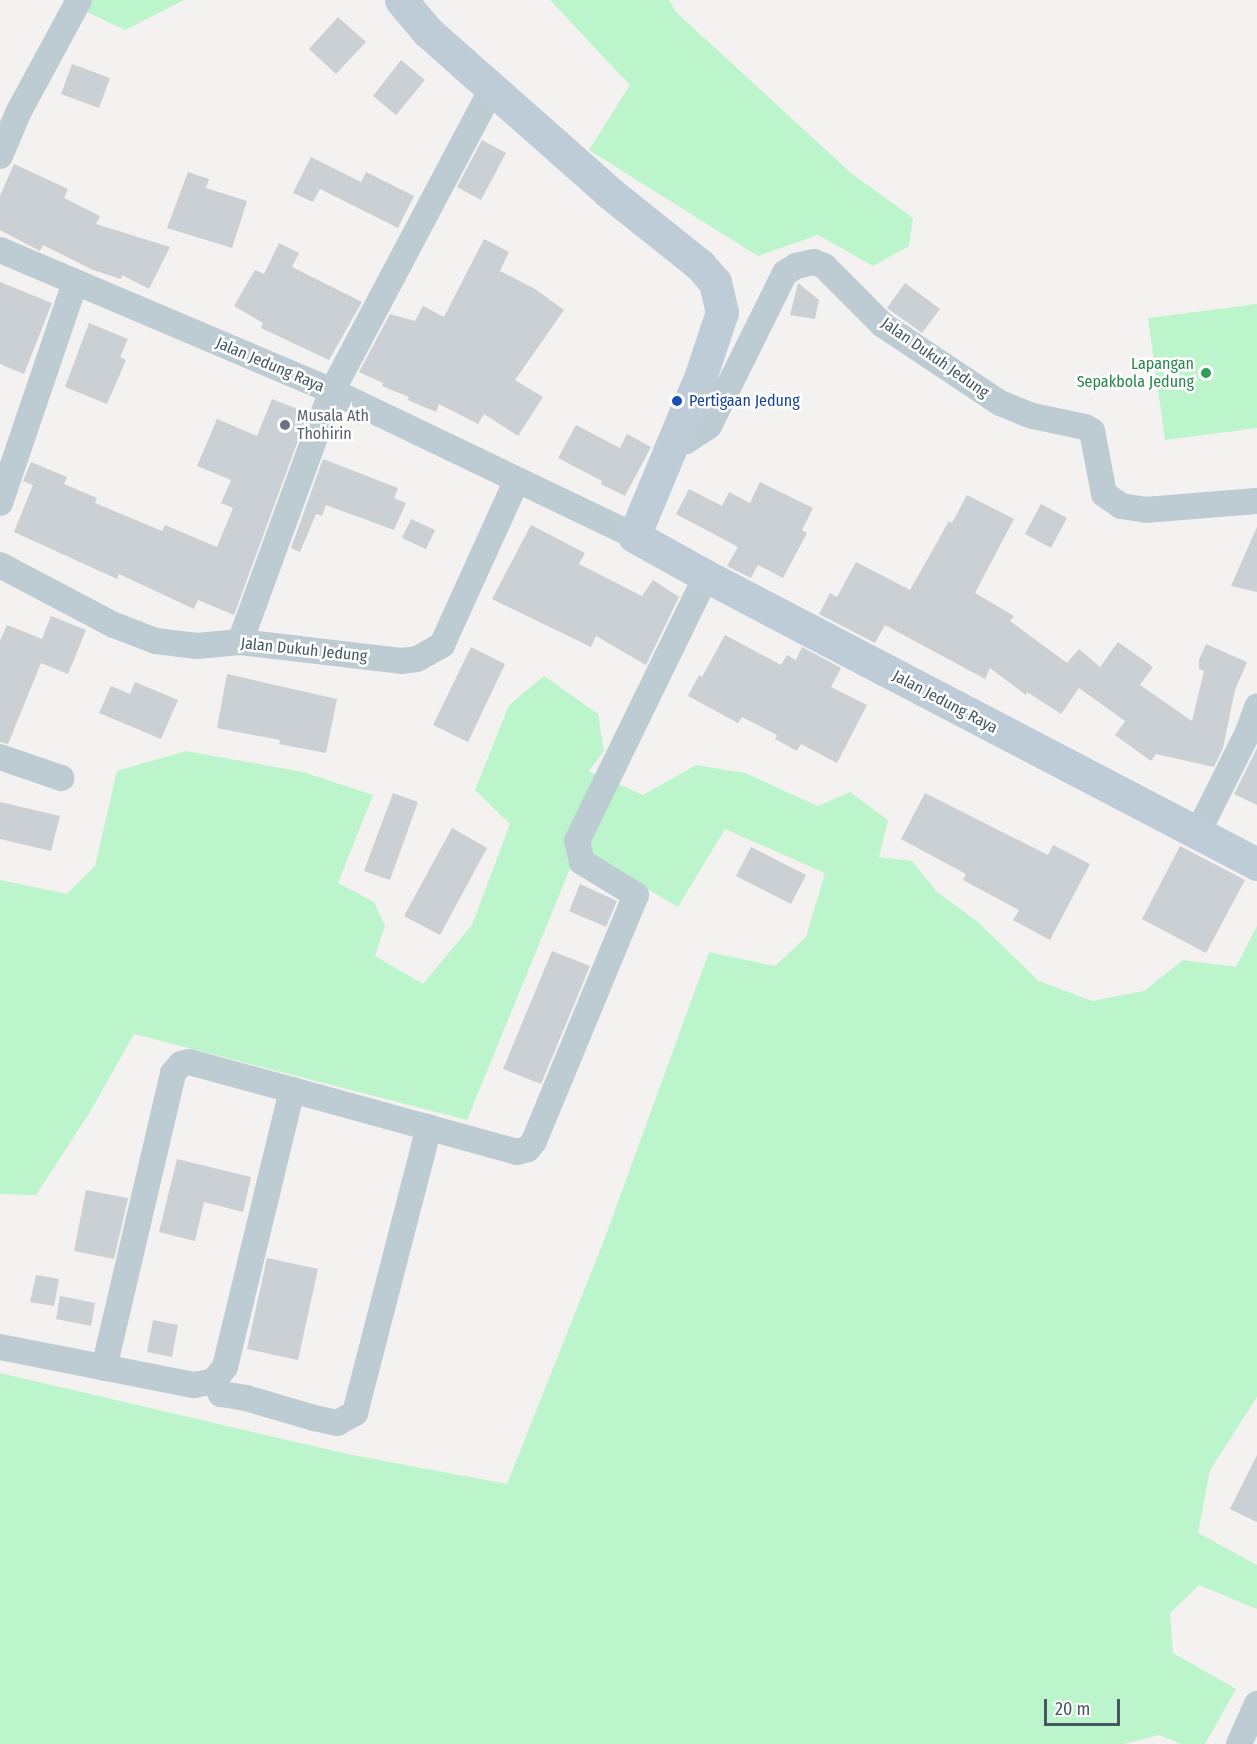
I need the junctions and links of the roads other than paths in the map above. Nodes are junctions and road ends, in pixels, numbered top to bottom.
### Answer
1 (79, 0) edge
2 (401, 0) edge
3 (492, 89) junction
4 (0, 156) edge
5 (0, 250) edge
6 (75, 283) junction
7 (332, 391) junction
8 (673, 444) junction
9 (517, 480) junction
10 (1257, 501) edge
11 (0, 503) edge
12 (634, 536) junction
13 (0, 565) edge
14 (706, 576) junction
15 (240, 642) junction
16 (1257, 707) edge
17 (0, 757) edge
18 (61, 778) dead end
19 (1197, 834) junction
20 (1257, 864) edge
21 (292, 1090) junction
22 (429, 1127) junction
23 (0, 1347) edge
24 (104, 1368) junction
25 (214, 1381) junction
26 (1257, 1704) edge
27 (1239, 1744) edge

1 - 4 street
2 - 3 street
3 - 7 street
3 - 8 street
5 - 6 street, Jalan Jedung Raya
6 - 7 street, Jalan Jedung Raya
6 - 11 street
7 - 9 street, Jalan Jedung Raya
7 - 15 street
8 - 10 street, Jalan Dukuh Jedung
8 - 12 street
9 - 12 street, Jalan Jedung Raya
9 - 15 street, Jalan Dukuh Jedung
12 - 14 street, Jalan Jedung Raya
13 - 15 street, Jalan Dukuh Jedung
14 - 19 street, Jalan Jedung Raya
14 - 22 street
16 - 19 street
17 - 18 street
19 - 20 street, Jalan Jedung Raya
21 - 22 street
21 - 24 street
21 - 25 street
22 - 25 street
23 - 24 street
24 - 25 street
26 - 27 street

